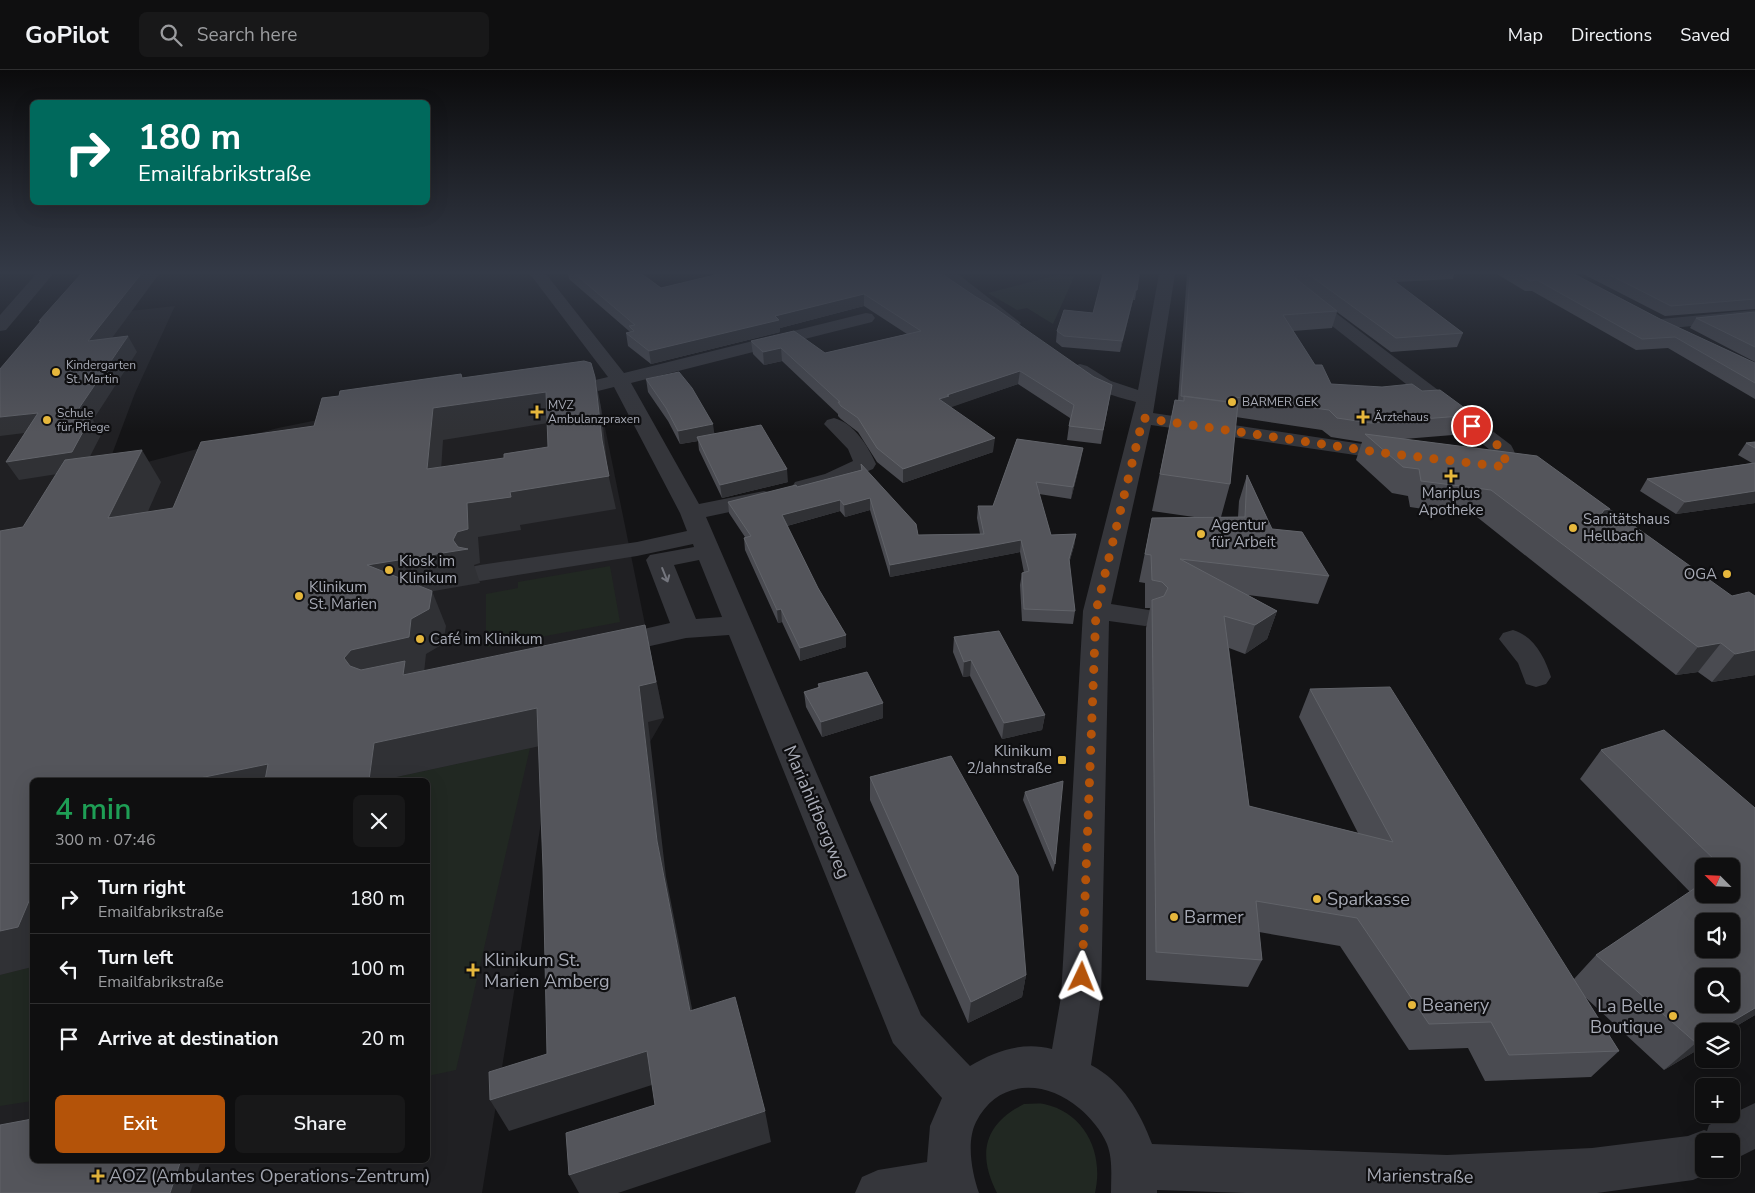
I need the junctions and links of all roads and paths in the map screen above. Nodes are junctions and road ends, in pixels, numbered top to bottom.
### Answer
1 (572, 326) edge
2 (832, 326) edge
3 (1018, 326) edge
4 (1158, 326) edge
5 (1342, 326) edge
6 (1666, 326) edge
7 (1027, 333) edge
8 (1686, 336) edge
9 (1068, 362) edge
10 (608, 382) junction
11 (1145, 408) junction
12 (834, 424) dead end
13 (1414, 457) edge
14 (1482, 464) edge
15 (1562, 486) edge
16 (700, 533) junction
17 (1634, 538) junction
18 (1603, 543) edge
19 (1664, 558) edge
20 (480, 573) dead end
21 (1096, 611) junction
22 (1145, 617) dead end
23 (739, 625) junction
24 (686, 629) junction
25 (1513, 639) dead end
26 (586, 651) edge
27 (1536, 677) dead end
28 (1069, 1075) junction
29 (968, 1095) junction
30 (1755, 1125) edge
31 (1740, 1133) edge
32 (1695, 1157) edge
33 (1134, 1179) edge
34 (954, 1187) edge
35 (878, 1193) edge

1 - 10 street, Mariahilfbergweg
2 - 10 street
3 - 7 street
4 - 11 street
5 - 14 street
6 - 8 street
9 - 11 street
10 - 16 street, Mariahilfbergweg
11 - 13 street
11 - 21 street
12 - 16 street
15 - 17 street
16 - 20 street
16 - 23 street, Mariahilfbergweg
16 -> 24 street
17 - 18 street
17 - 19 street
21 - 22 street
21 - 28 street
23 - 24 street
23 - 29 street, Mariahilfbergweg
24 - 26 street
25 - 27 street
28 - 29 street
28 - 33 street
29 - 34 street
30 - 31 street
32 - 33 street, Marienstraße
34 - 35 street

